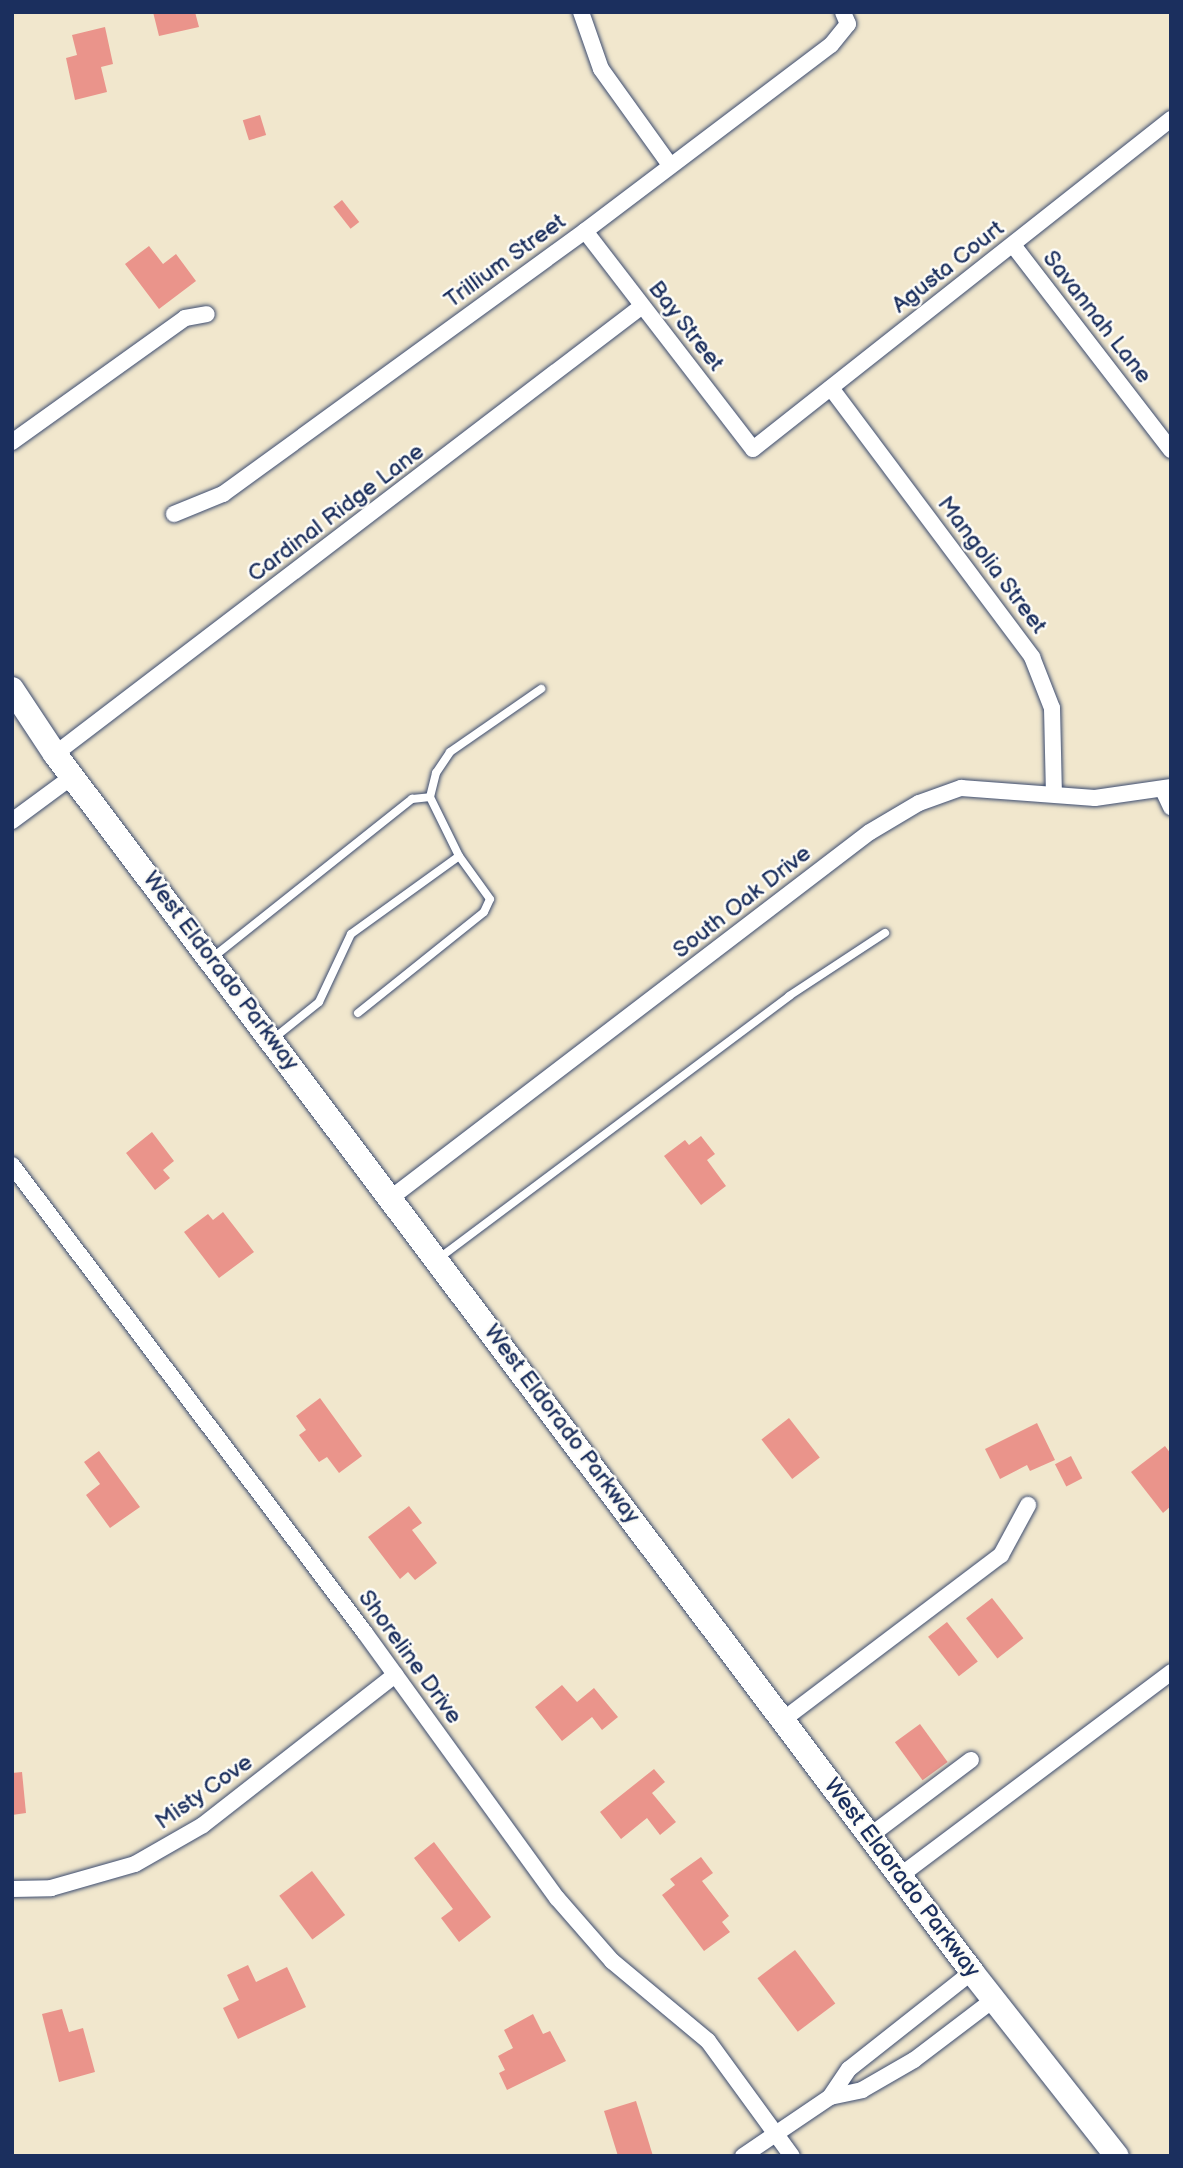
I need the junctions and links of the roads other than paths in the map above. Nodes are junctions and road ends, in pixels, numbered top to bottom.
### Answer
1 (581, 12) edge
2 (846, 18) edge
3 (1171, 119) edge
4 (670, 165) junction
5 (585, 231) junction
6 (1013, 245) junction
7 (642, 306) junction
8 (207, 314) dead end
9 (831, 388) junction
10 (12, 442) edge
11 (752, 449) joint
12 (1171, 450) edge
13 (174, 514) dead end
14 (12, 689) edge
15 (541, 689) dead end
16 (55, 754) junction
17 (73, 776) junction
18 (1167, 788) edge
19 (1054, 793) junction
20 (430, 797) junction
21 (1171, 807) edge
22 (12, 821) edge
23 (459, 856) junction
24 (885, 933) dead end
25 (212, 958) junction
26 (358, 1013) dead end
27 (273, 1039) junction
28 (12, 1165) edge
29 (392, 1197) junction
30 (438, 1259) junction
31 (1028, 1505) dead end
32 (1171, 1672) edge
33 (395, 1675) junction
34 (784, 1719) junction
35 (971, 1760) dead end
36 (872, 1835) junction
37 (901, 1875) junction
38 (12, 1889) edge
39 (972, 1972) junction
40 (993, 2000) junction
41 (830, 2097) junction
42 (774, 2132) junction
43 (743, 2156) edge
44 (792, 2156) edge
45 (1117, 2156) edge

1 - 4 street
2 - 4 street, Trillium Street
3 - 6 street, Agusta Court
4 - 5 street, Trillium Street
5 - 7 street, Bay Street
5 - 13 street, Trillium Street
6 - 9 street, Agusta Court
6 - 12 street, Savannah Lane
7 - 11 street, Bay Street
7 - 16 street, Cardinal Ridge Lane
8 - 10 street
9 - 11 street, Agusta Court
9 - 19 street, Mangolia Street
14 - 16 main road, West Eldorado Parkway
15 - 20 lane
16 - 17 main road, West Eldorado Parkway
17 - 22 street
17 - 25 main road, West Eldorado Parkway
18 - 19 street, South Oak Drive
18 - 21 street
19 - 29 street, South Oak Drive
20 - 23 lane
20 - 25 lane
23 - 26 lane
23 - 27 lane
24 - 30 lane
25 - 27 main road, West Eldorado Parkway
27 - 29 main road, West Eldorado Parkway
28 - 33 street, Shoreline Drive
29 - 30 main road, West Eldorado Parkway
30 - 34 main road, West Eldorado Parkway
31 - 34 street
32 - 37 street
33 - 38 street, Misty Cove
33 - 42 street, Shoreline Drive
34 - 36 main road, West Eldorado Parkway
35 - 36 street
36 - 37 main road, West Eldorado Parkway
37 - 39 main road, West Eldorado Parkway
39 - 40 main road, West Eldorado Parkway
39 - 41 street
40 - 41 street
40 - 45 main road, West Eldorado Parkway
41 - 42 street
42 - 43 street
42 - 44 street, Shoreline Drive

